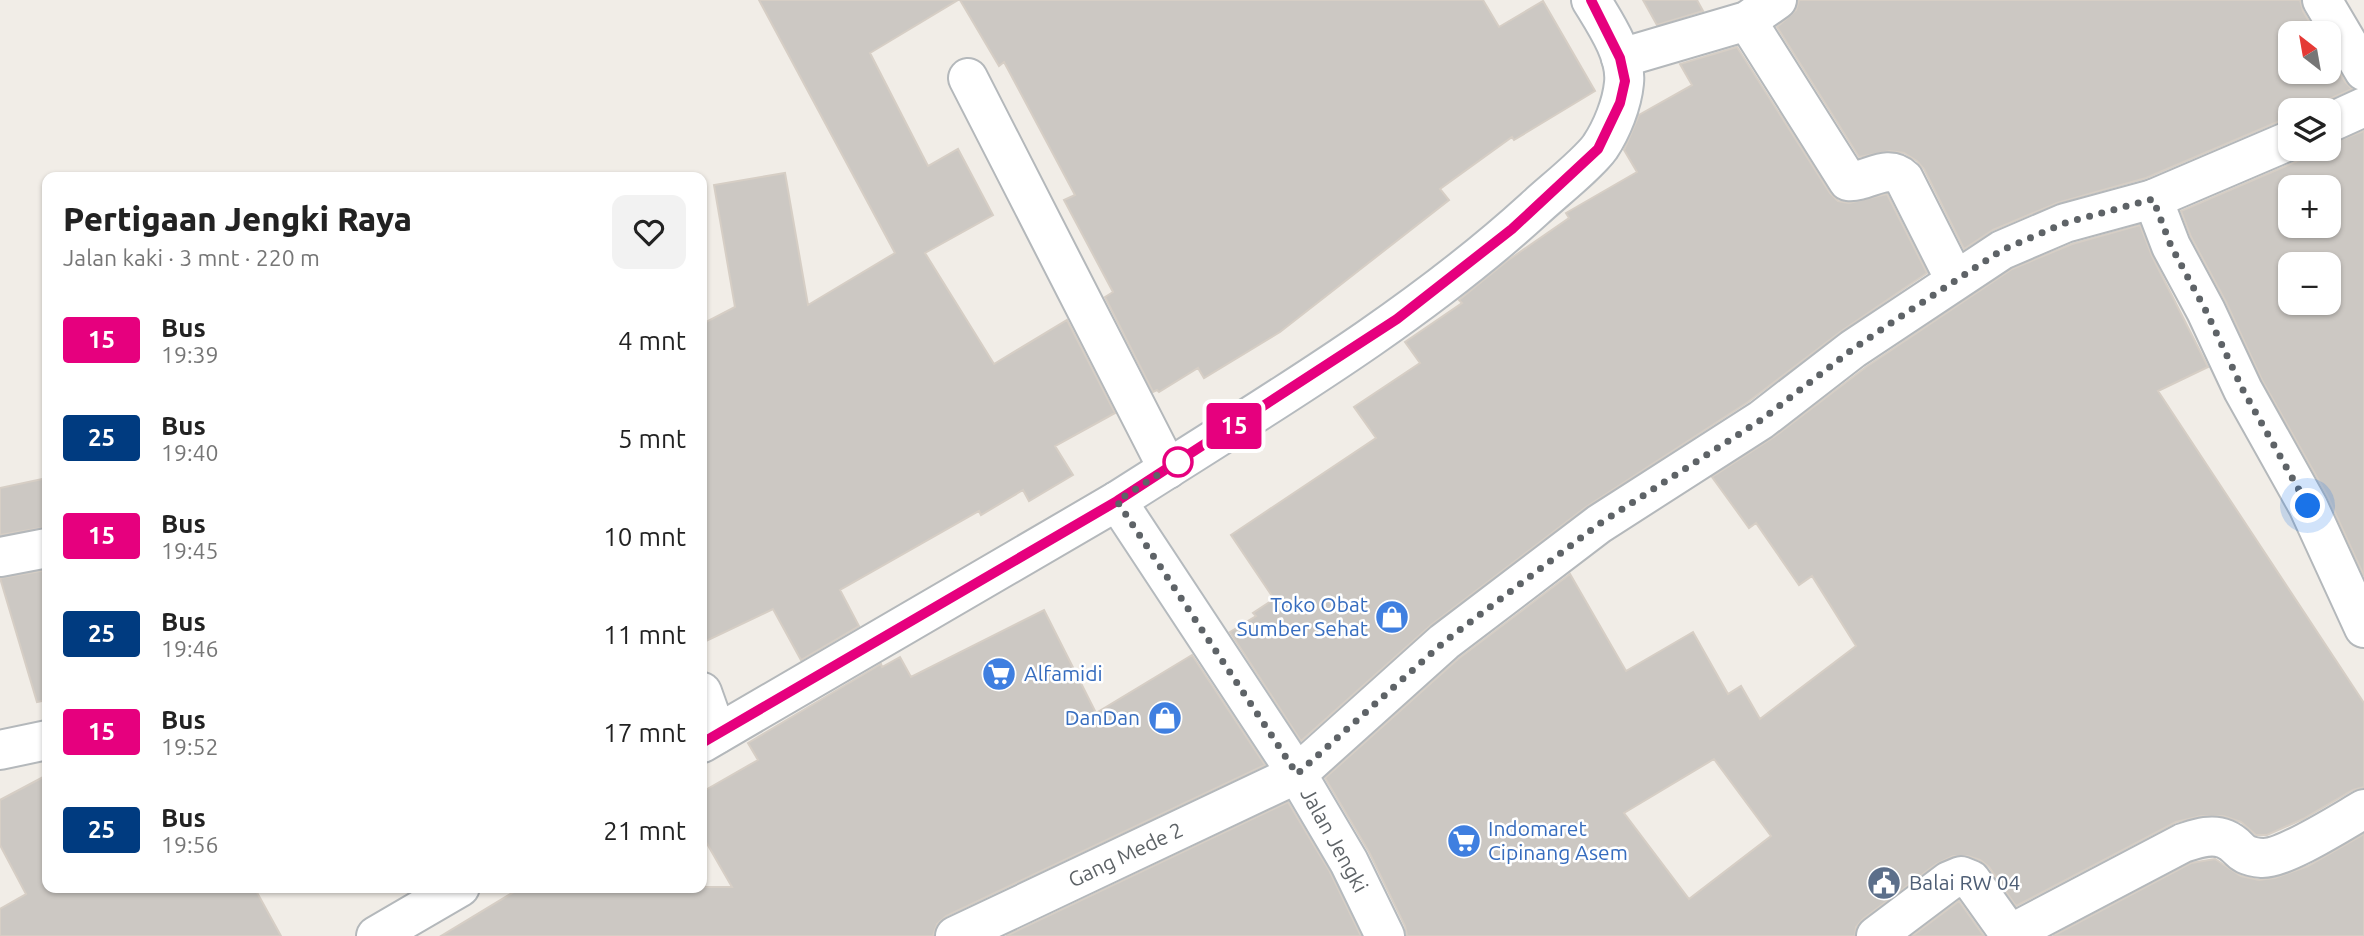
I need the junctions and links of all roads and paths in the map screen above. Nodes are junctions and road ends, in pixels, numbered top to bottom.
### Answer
1 (1591, 0) edge
2 (2322, 0) edge
3 (1762, 10) edge
4 (1620, 58) junction
5 (2364, 71) edge
6 (968, 78) dead end
7 (2364, 107) edge
8 (2341, 118) edge
9 (2278, 146) edge
10 (2153, 199) junction
11 (1955, 280) junction
12 (1168, 469) junction
13 (1117, 501) junction
14 (42, 549) edge
15 (0, 557) edge
16 (2364, 628) edge
17 (709, 738) edge
18 (42, 741) edge
19 (0, 750) edge
20 (1297, 774) junction
21 (2364, 809) edge
22 (436, 893) edge
23 (416, 898) edge
24 (2011, 935) edge
25 (376, 936) edge
26 (956, 936) edge
27 (1385, 936) edge
28 (1876, 936) edge

1 - 4 street
2 - 5 street
3 - 4 street
3 - 11 street
4 - 12 street
6 - 12 street
7 - 8 street
9 - 10 street, Gang Mede 2
10 - 11 street, Gang Mede 2
10 - 16 street
11 - 20 street, Gang Mede 2
12 - 13 street
13 - 17 street
13 - 20 street, Jalan Jengki
14 - 15 street
18 - 19 street
20 - 26 street, Gang Mede 2
20 - 27 street, Jalan Jengki
21 - 24 street
22 - 23 street
23 - 25 street
24 - 28 street

